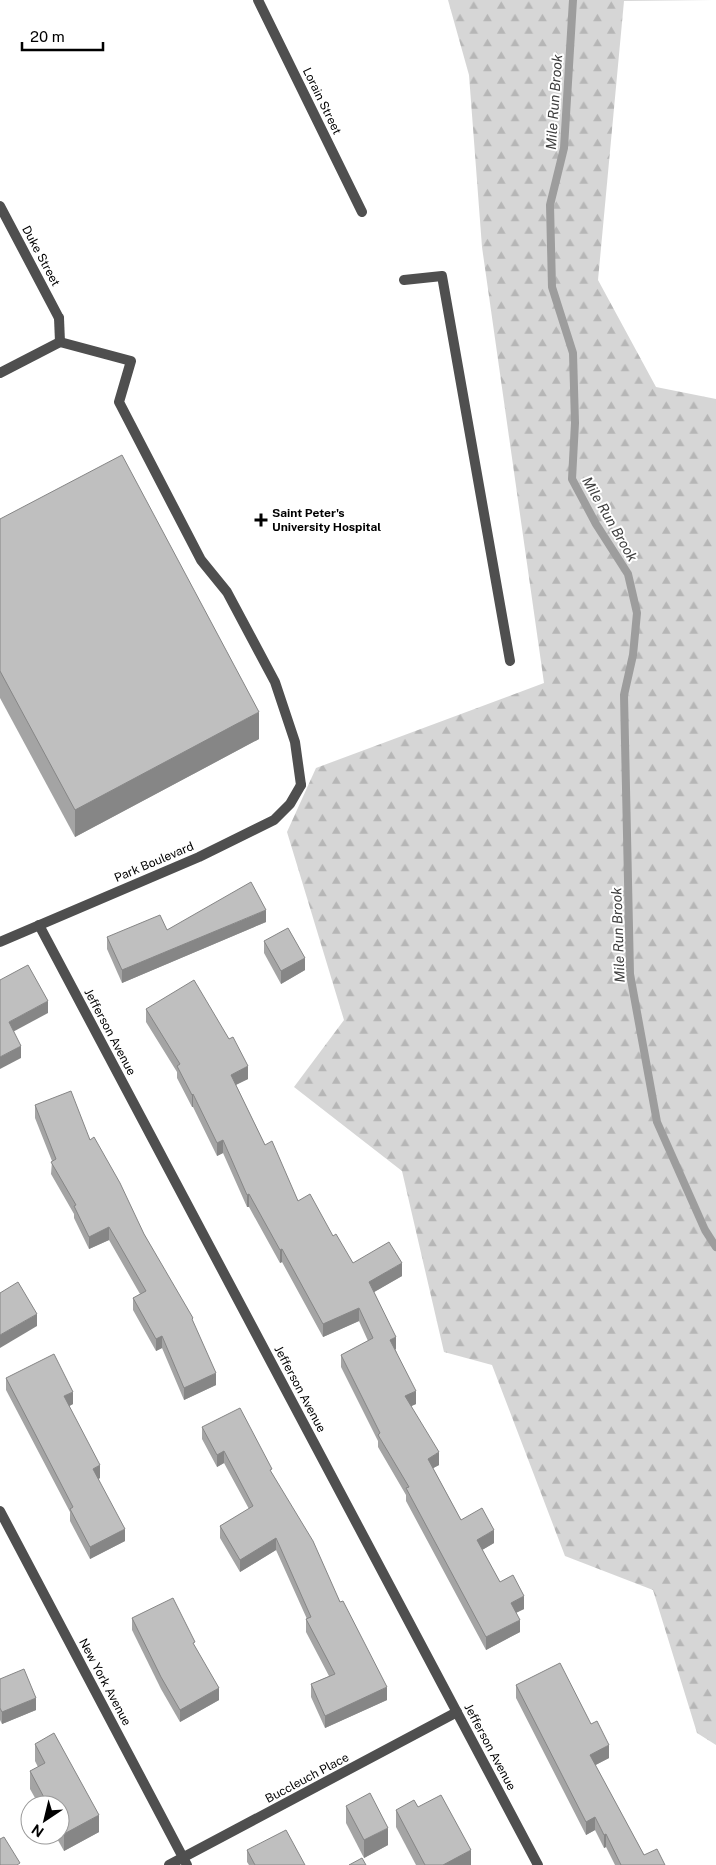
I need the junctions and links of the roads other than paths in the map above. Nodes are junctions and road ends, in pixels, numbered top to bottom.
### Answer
1 (258, 0) edge
2 (0, 206) edge
3 (362, 212) dead end
4 (404, 280) dead end
5 (60, 342) junction
6 (0, 373) edge
7 (510, 661) dead end
8 (39, 925) junction
9 (0, 942) edge
10 (0, 1511) edge
11 (457, 1712) junction
12 (185, 1861) edge
13 (169, 1865) edge
14 (538, 1865) edge

1 - 3 street, Lorain Street
2 - 5 street, Duke Street
4 - 7 street
5 - 6 street
5 - 8 street, Park Boulevard
8 - 9 street, Park Boulevard
8 - 11 street, Jefferson Avenue
10 - 12 street, New York Avenue
11 - 12 street, Buccleuch Place
11 - 14 street, Jefferson Avenue
12 - 13 street, Buccleuch Place

